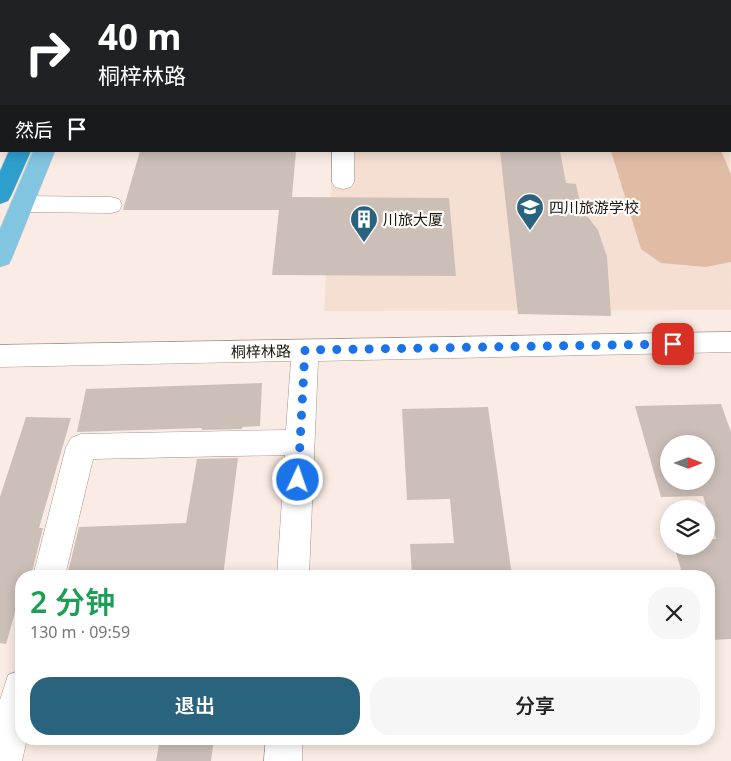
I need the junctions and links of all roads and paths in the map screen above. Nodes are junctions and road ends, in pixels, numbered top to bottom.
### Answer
1 (20, 152) edge
2 (44, 152) edge
3 (343, 152) edge
4 (343, 182) dead end
5 (0, 196) edge
6 (22, 204) junction
7 (110, 205) dead end
8 (0, 258) edge
9 (731, 342) edge
10 (305, 350) junction
11 (0, 356) edge
12 (300, 442) junction
13 (50, 570) edge
14 (293, 570) edge
15 (15, 712) edge
16 (284, 745) edge
17 (3, 761) edge
18 (283, 761) edge

1 - 5 highway
2 - 6 main road
3 - 4 street
6 - 7 street
6 - 8 main road
9 - 10 street, 桐梓林路
10 - 11 street, 桐梓林路
10 - 12 street
12 - 13 street
12 - 14 street
15 - 17 street
16 - 18 street

